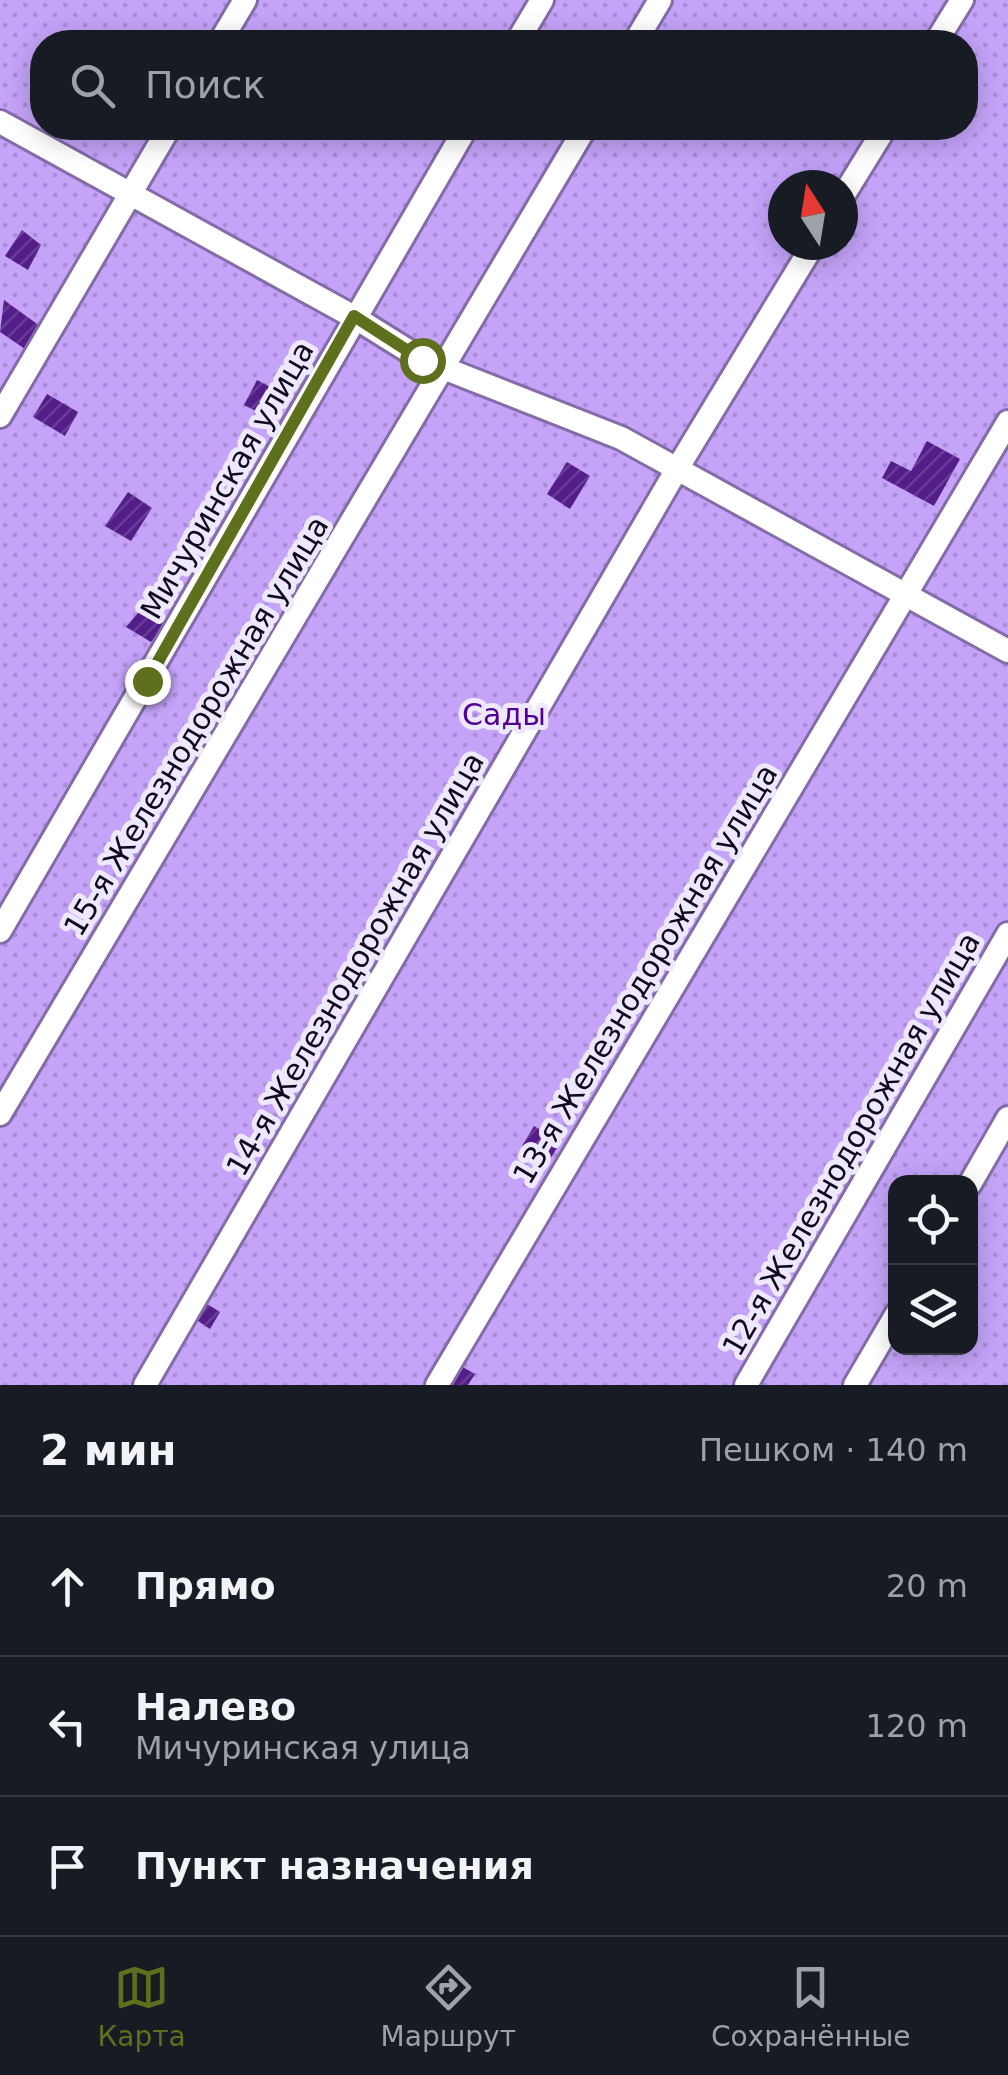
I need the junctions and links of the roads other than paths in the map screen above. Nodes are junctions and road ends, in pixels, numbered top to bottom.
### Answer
1 (245, 0) edge
2 (542, 0) edge
3 (660, 0) edge
4 (962, 0) edge
5 (227, 30) edge
6 (523, 30) edge
7 (642, 30) edge
8 (943, 30) edge
9 (0, 122) edge
10 (30, 139) edge
11 (32, 140) edge
12 (162, 140) edge
13 (459, 140) edge
14 (578, 140) edge
15 (877, 140) edge
16 (858, 171) edge
17 (130, 194) junction
18 (804, 260) edge
19 (354, 316) junction
20 (443, 368) junction
21 (0, 416) edge
22 (1008, 422) edge
23 (677, 469) junction
24 (905, 594) junction
25 (1008, 651) edge
26 (0, 931) edge
27 (1008, 934) edge
28 (0, 1114) edge
29 (1008, 1118) edge
30 (975, 1175) edge
31 (888, 1328) edge
32 (145, 1385) edge
33 (437, 1385) edge
34 (746, 1385) edge
35 (855, 1385) edge

1 - 5 street
2 - 6 street
3 - 7 street
4 - 8 street
9 - 10 street
11 - 17 street
12 - 17 street
13 - 19 street, Мичуринская улица
14 - 20 street, 15-я Железнодорожная улица
15 - 16 street
17 - 19 street
17 - 21 street
18 - 23 street, 14-я Железнодорожная улица
19 - 20 street
19 - 26 street, Мичуринская улица
20 - 23 street
20 - 28 street, 15-я Железнодорожная улица
22 - 24 street, 13-я Железнодорожная улица
23 - 24 street
23 - 32 street, 14-я Железнодорожная улица
24 - 25 street
24 - 33 street, 13-я Железнодорожная улица
27 - 34 street, 12-я Железнодорожная улица
29 - 30 street
31 - 35 street

